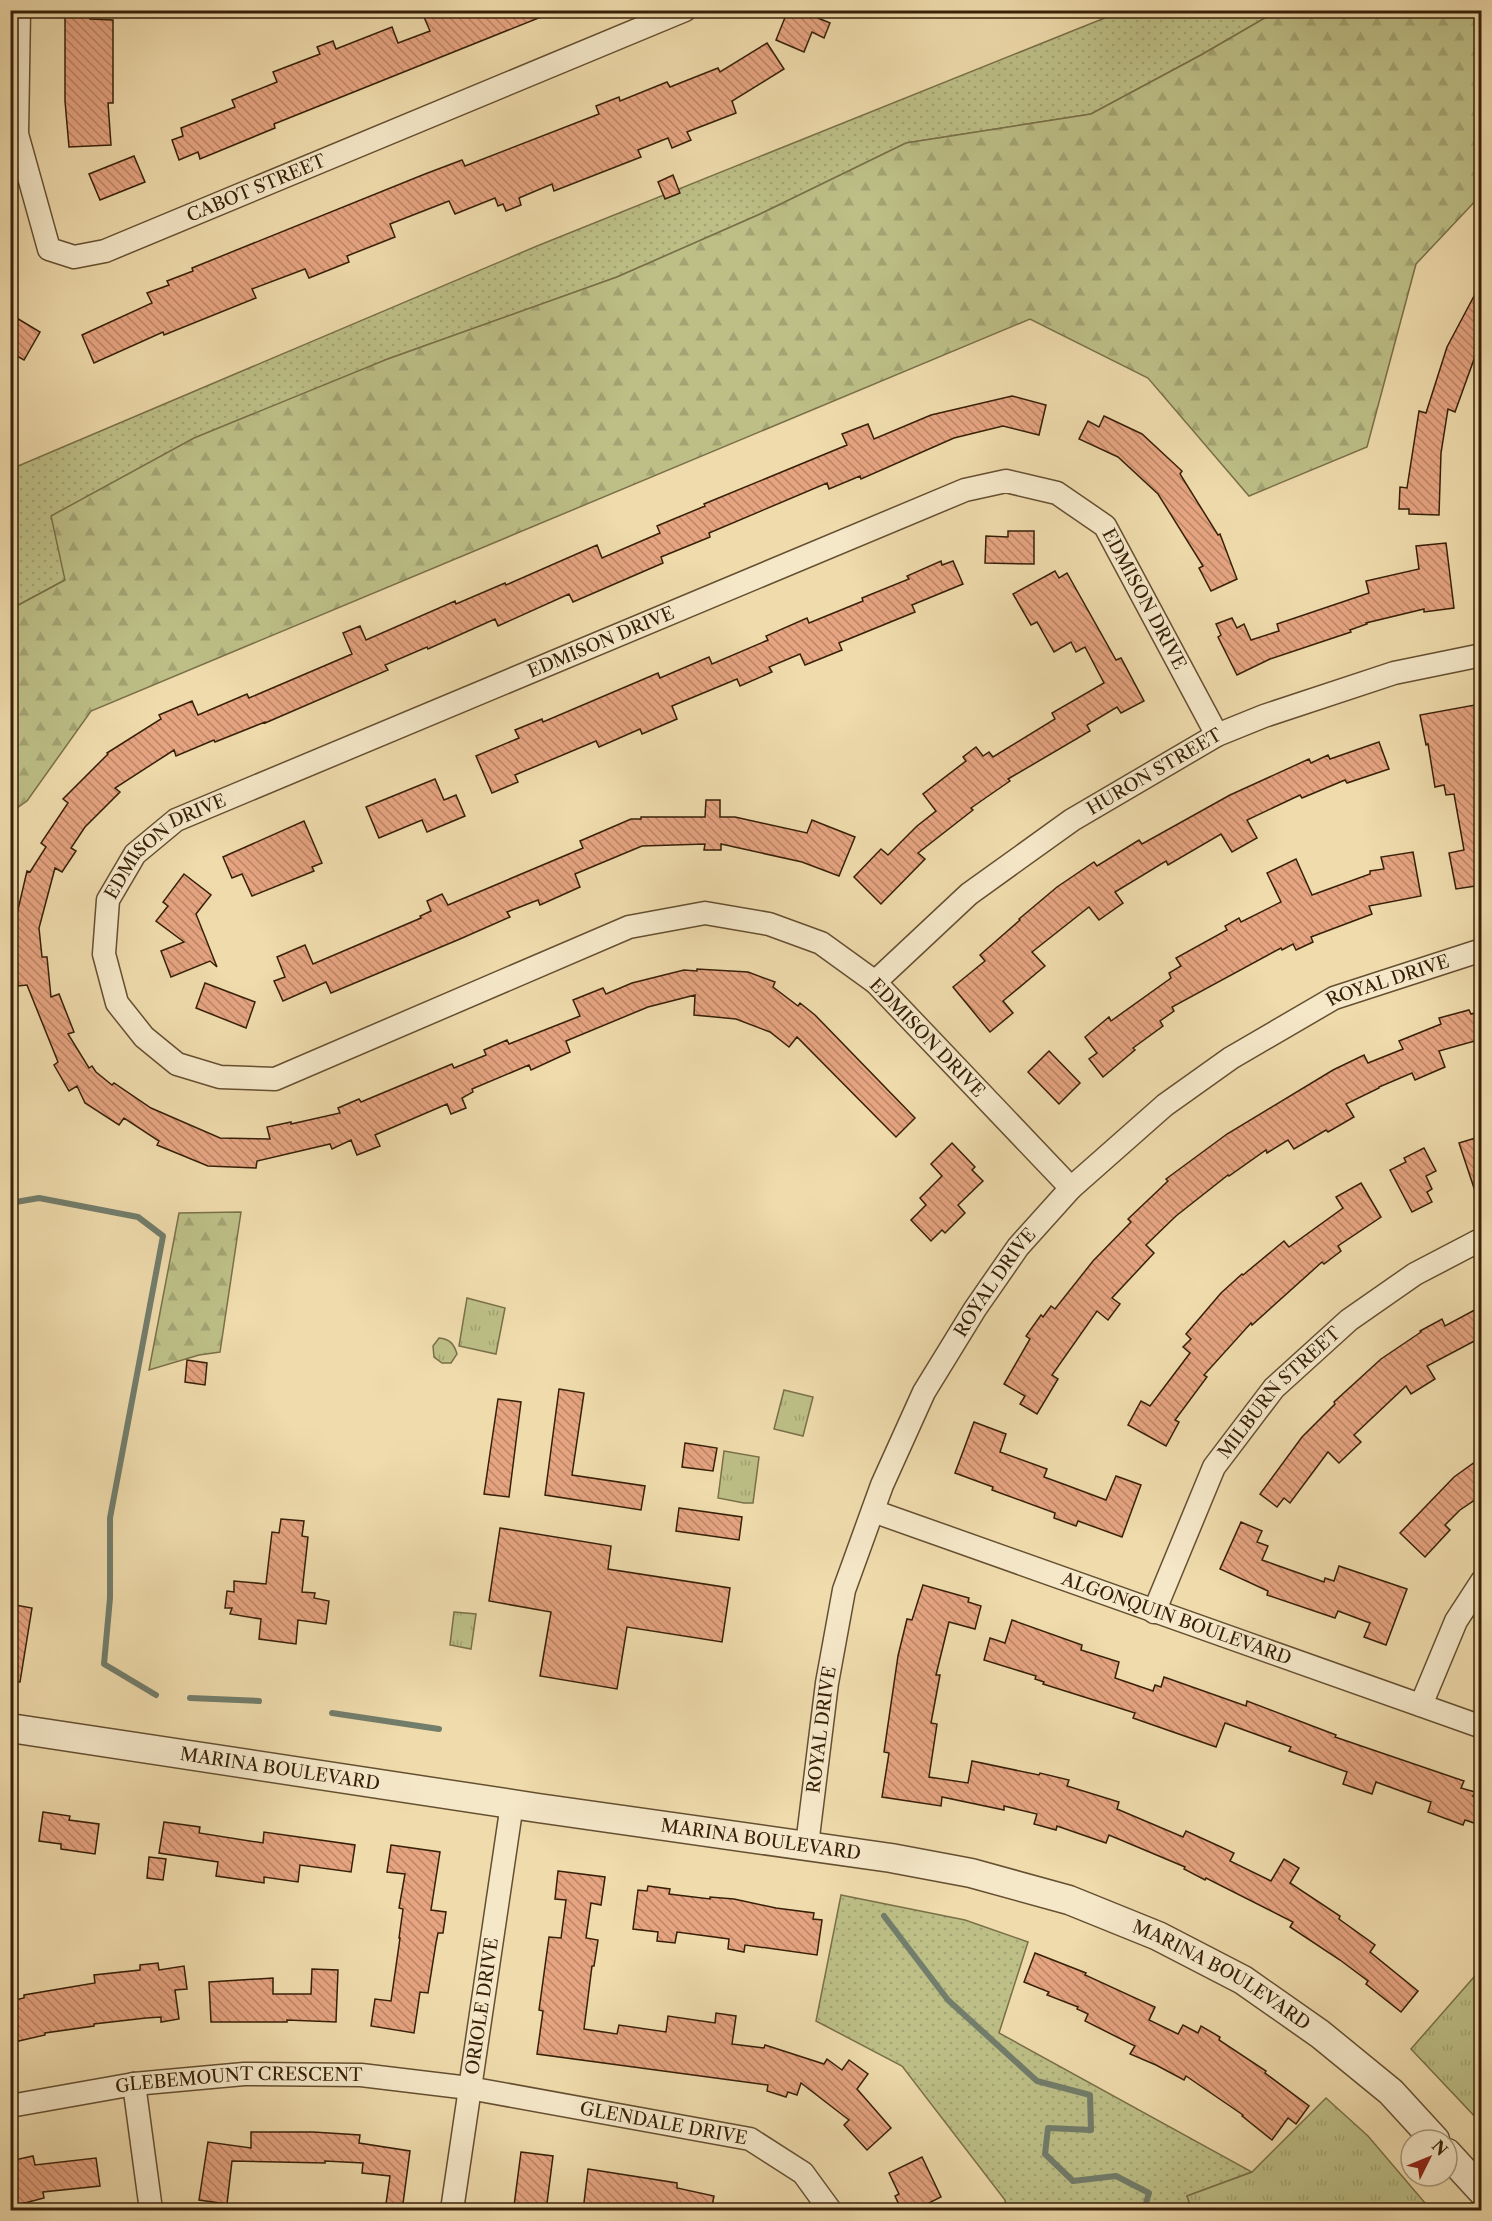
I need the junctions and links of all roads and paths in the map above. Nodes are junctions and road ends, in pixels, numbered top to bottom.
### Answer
1 (19, 10) edge
2 (685, 10) edge
3 (1482, 655) edge
4 (1217, 735) junction
5 (1482, 950) edge
6 (875, 982) junction
7 (1071, 1188) junction
8 (1482, 1239) edge
9 (873, 1511) junction
10 (1482, 1581) edge
11 (1154, 1612) junction
12 (1421, 1705) junction
13 (1482, 1727) edge
14 (10, 1728) edge
15 (512, 1804) junction
16 (807, 1845) junction
17 (134, 2084) junction
18 (469, 2088) junction
19 (10, 2106) edge
20 (1424, 2128) edge
21 (1459, 2166) edge
22 (1482, 2191) edge
23 (152, 2211) edge
24 (452, 2211) edge
25 (830, 2211) edge

1 - 2 street, CABOT STREET
3 - 4 street, HURON STREET
4 - 6 street, HURON STREET
4 - 6 street, EDMISON DRIVE
5 - 7 street, ROYAL DRIVE
6 - 7 street, EDMISON DRIVE
7 - 9 street, ROYAL DRIVE
8 - 11 street, MILBURN STREET
9 - 11 street, ALGONQUIN BOULEVARD
9 - 16 street, ROYAL DRIVE
10 - 12 street
11 - 12 street, ALGONQUIN BOULEVARD
12 - 13 street, ALGONQUIN BOULEVARD
14 - 15 street, MARINA BOULEVARD
15 - 16 street, MARINA BOULEVARD
15 - 18 street, ORIOLE DRIVE
16 - 20 street, MARINA BOULEVARD
17 - 18 street, GLEBEMOUNT CRESCENT
17 - 19 street, GLEBEMOUNT CRESCENT
17 - 23 street
18 - 24 street, ORIOLE DRIVE
18 - 25 street, GLENDALE DRIVE
21 - 22 street

